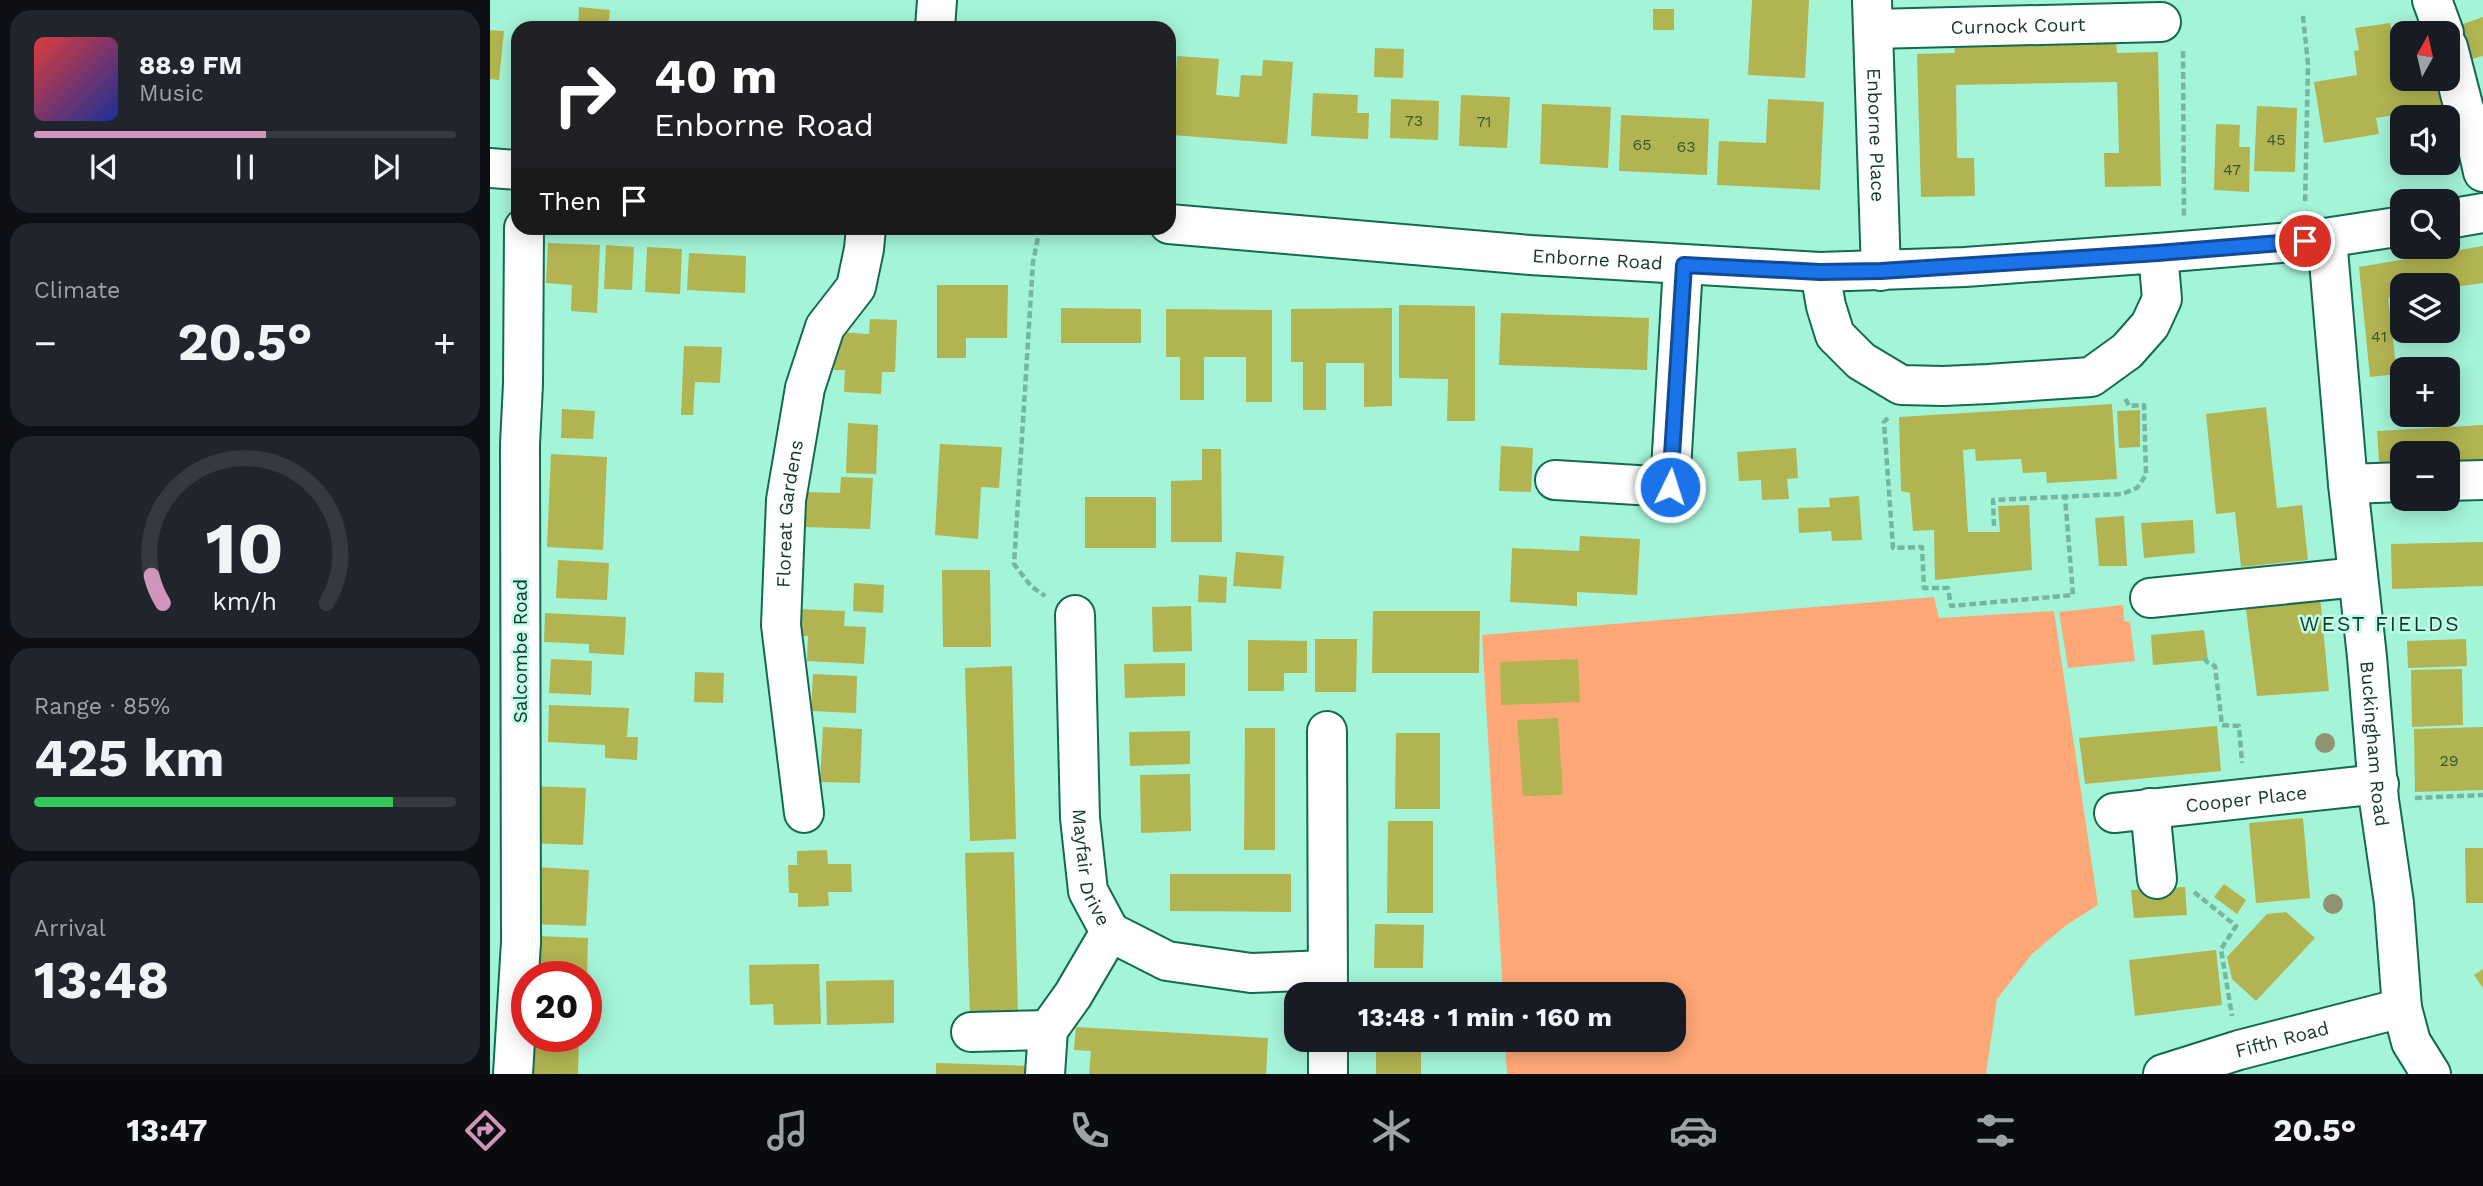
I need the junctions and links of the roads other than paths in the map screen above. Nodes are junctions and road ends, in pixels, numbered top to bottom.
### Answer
1 (937, 0) edge
2 (2432, 0) edge
3 (2055, 12) edge
4 (1954, 13) edge
5 (1873, 14) edge
6 (2155, 15) edge
7 (936, 21) edge
8 (2440, 21) edge
9 (2459, 91) edge
10 (490, 168) edge
11 (511, 170) edge
12 (2483, 172) edge
13 (2483, 213) edge
14 (2460, 217) edge
15 (1176, 225) edge
16 (2390, 228) edge
17 (524, 235) edge
18 (865, 235) edge
19 (2316, 239) junction
20 (2172, 252) junction
21 (1684, 265) junction
22 (1881, 271) junction
23 (1820, 272) junction
24 (505, 443) edge
25 (1555, 480) dead end
26 (2483, 480) edge
27 (2460, 481) edge
28 (2390, 482) edge
29 (2348, 484) junction
30 (2358, 577) junction
31 (2150, 598) dead end
32 (1075, 615) road end
33 (1326, 731) dead end
34 (2379, 792) junction
35 (804, 813) dead end
36 (2157, 880) dead end
37 (1110, 932) junction
38 (1328, 982) edge
39 (2402, 1008) junction
40 (1048, 1030) junction
41 (971, 1032) dead end
42 (1328, 1052) edge
43 (513, 1074) edge
44 (1045, 1074) edge
45 (1328, 1074) edge
46 (2163, 1074) edge
47 (2431, 1074) edge

1 - 7 street
2 - 8 street
3 - 4 street, Curnock Court
3 - 6 street, Curnock Court
4 - 5 street, Curnock Court
5 - 22 street, Enborne Place
9 - 12 street
10 - 11 street
13 - 14 street
15 - 21 street, Enborne Road
16 - 19 street, Enborne Road
17 - 24 street, Salcombe Road
18 - 35 street, Floreat Gardens
19 - 20 street, Enborne Road
19 - 29 street, Buckingham Road
20 - 22 street, Enborne Road
20 - 23 street
21 - 23 street, Enborne Road
21 - 25 street
22 - 23 street, Enborne Road
24 - 43 street, Salcombe Road
26 - 27 street
28 - 29 street
29 - 30 street, Buckingham Road
30 - 31 street
30 - 34 street, Buckingham Road
32 - 37 street, Mayfair Drive
33 - 38 street, Mayfair Drive
34 - 36 street, Cooper Place
34 - 39 street, Buckingham Road
37 - 38 street, Mayfair Drive
37 - 40 street
39 - 46 street, Fifth Road
39 - 47 street, Buckingham Road
40 - 41 street
40 - 44 street
42 - 45 street

